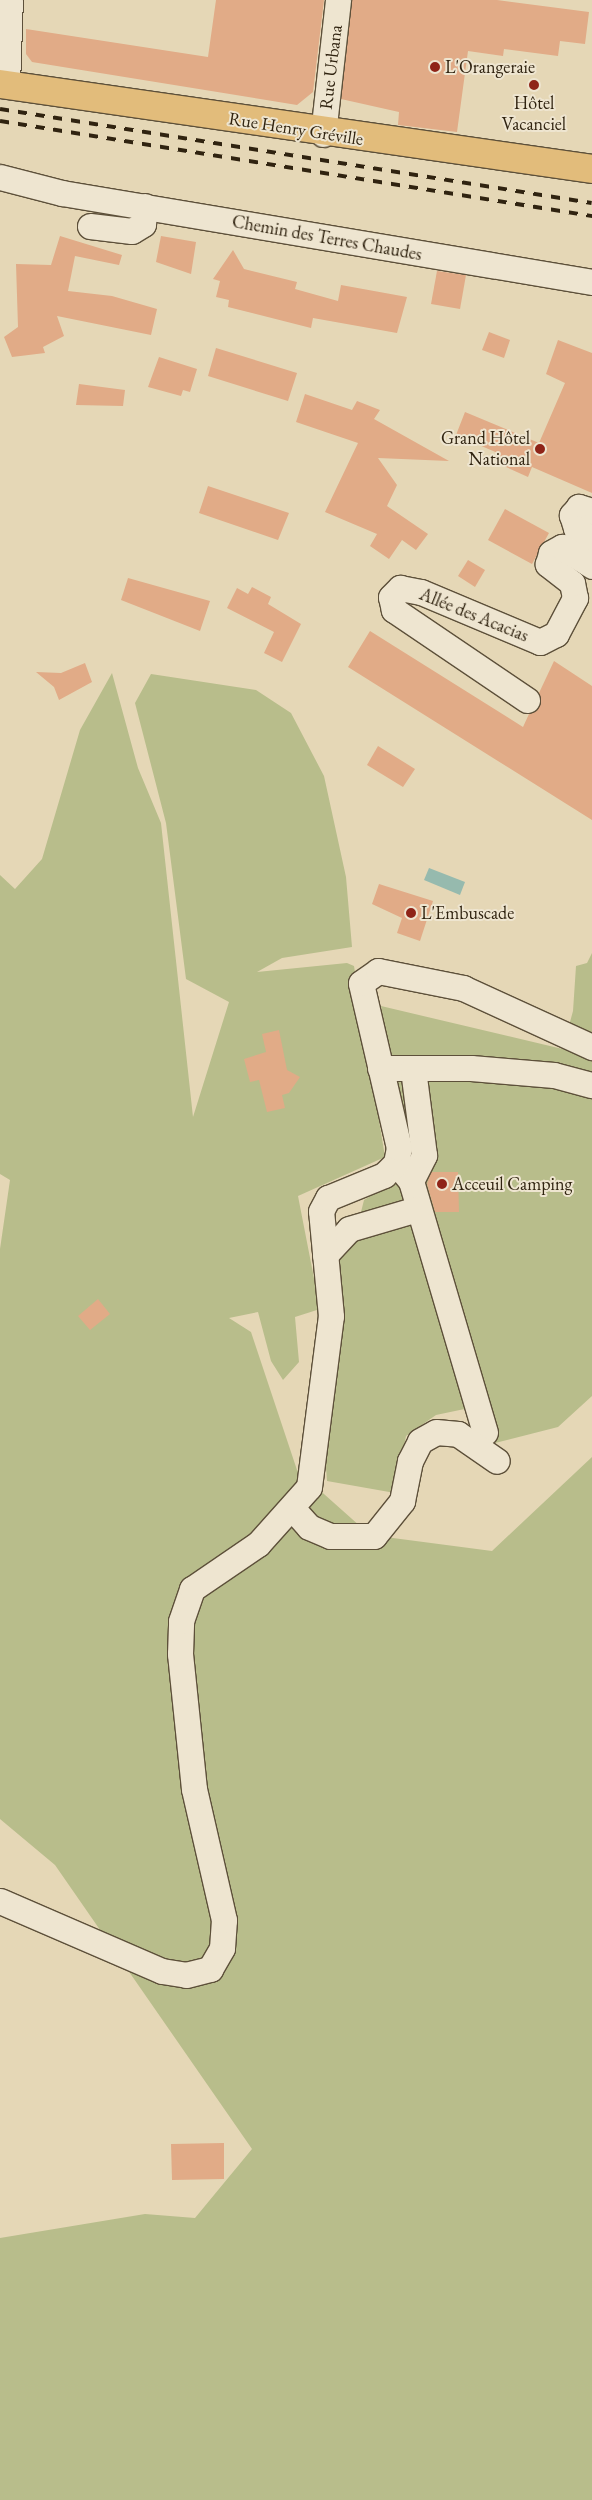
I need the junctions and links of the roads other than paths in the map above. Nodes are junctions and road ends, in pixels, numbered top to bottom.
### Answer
1 (10, 0) edge
2 (338, 0) edge
3 (4, 84) edge
4 (323, 134) junction
5 (592, 169) edge
6 (0, 177) edge
7 (145, 206) junction
8 (90, 226) dead end
9 (592, 282) edge
10 (586, 509) edge
11 (592, 539) edge
12 (592, 566) edge
13 (528, 700) dead end
14 (592, 1047) edge
15 (380, 1068) junction
16 (413, 1069) junction
17 (592, 1085) edge
18 (403, 1172) junction
19 (417, 1209) junction
20 (325, 1255) junction
21 (485, 1432) dead end
22 (497, 1461) dead end
23 (292, 1508) junction
24 (0, 1901) edge

1 - 3 street
2 - 4 street, Rue Urbana
3 - 4 main road, Rue Henry Gréville
4 - 5 main road, Rue Henry Gréville
6 - 7 street, Chemin des Terres Chaudes
7 - 8 street
7 - 9 street, Chemin des Terres Chaudes
10 - 11 street
12 - 13 street, Allée des Acacias
14 - 15 street
15 - 16 street
15 - 18 street
16 - 17 street
16 - 18 street
18 - 19 street
18 - 20 street
19 - 20 street
19 - 21 street
20 - 23 street
22 - 23 street
23 - 24 street

